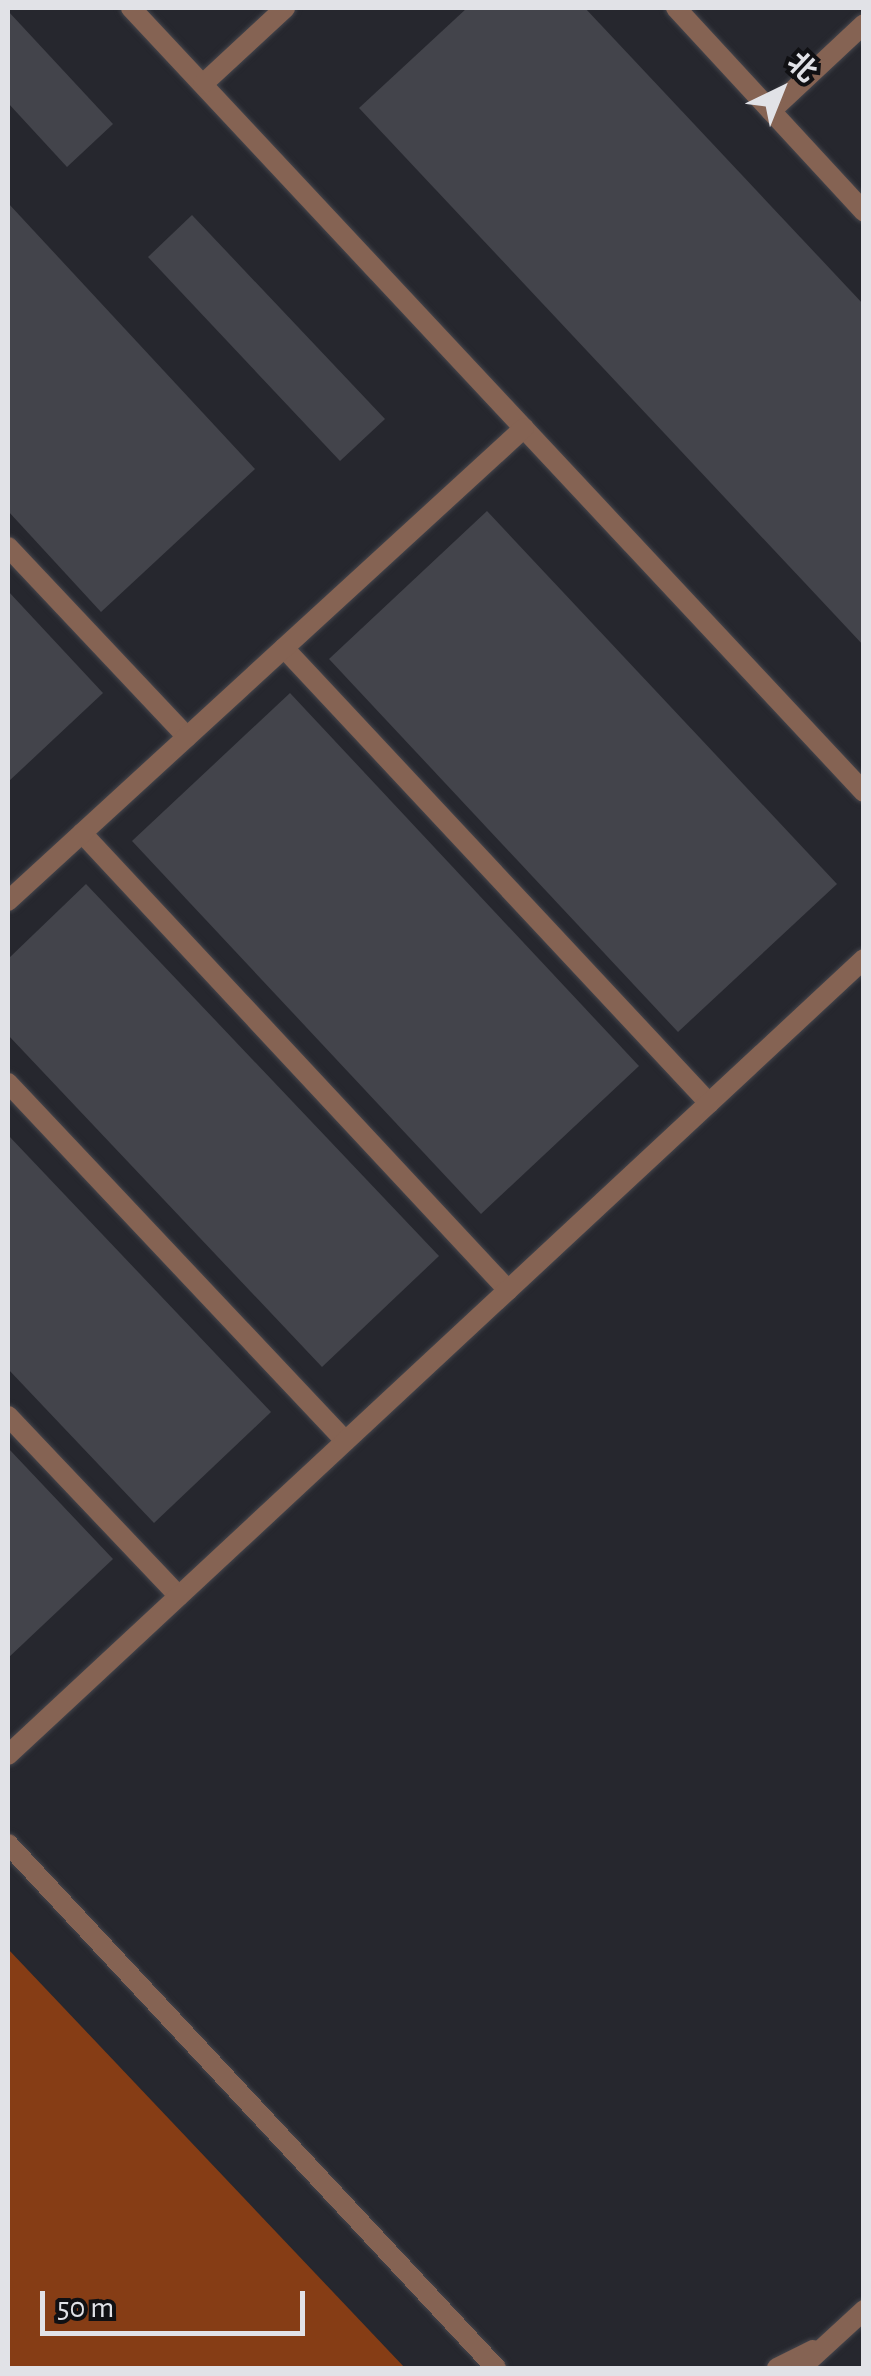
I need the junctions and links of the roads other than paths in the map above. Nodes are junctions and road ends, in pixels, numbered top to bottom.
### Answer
1 (131, 8) edge
2 (286, 8) edge
3 (676, 8) edge
4 (864, 24) edge
5 (203, 84) junction
6 (771, 111) junction
7 (864, 212) edge
8 (524, 428) junction
9 (8, 547) edge
10 (284, 648) junction
11 (187, 737) junction
12 (864, 792) edge
13 (82, 833) junction
14 (8, 901) edge
15 (864, 958) edge
16 (8, 1083) edge
17 (708, 1103) junction
18 (508, 1290) junction
19 (8, 1416) edge
20 (344, 1442) junction
21 (179, 1596) junction
22 (8, 1755) edge
23 (8, 1844) edge
24 (864, 2310) edge
25 (832, 2339) junction
26 (496, 2368) edge
27 (777, 2368) edge
28 (800, 2368) edge

1 - 5 lane
2 - 5 lane
3 - 6 lane
4 - 6 lane
5 - 8 lane
6 - 7 lane
8 - 10 lane
8 - 12 lane
9 - 11 lane
10 - 11 lane
10 - 17 lane
11 - 13 lane
13 - 14 lane
13 - 18 lane
15 - 17 lane
16 - 20 lane
17 - 18 lane
18 - 20 lane
19 - 21 lane
20 - 21 lane
21 - 22 lane
23 - 26 lane
24 - 25 lane
25 - 27 lane
25 - 28 lane

